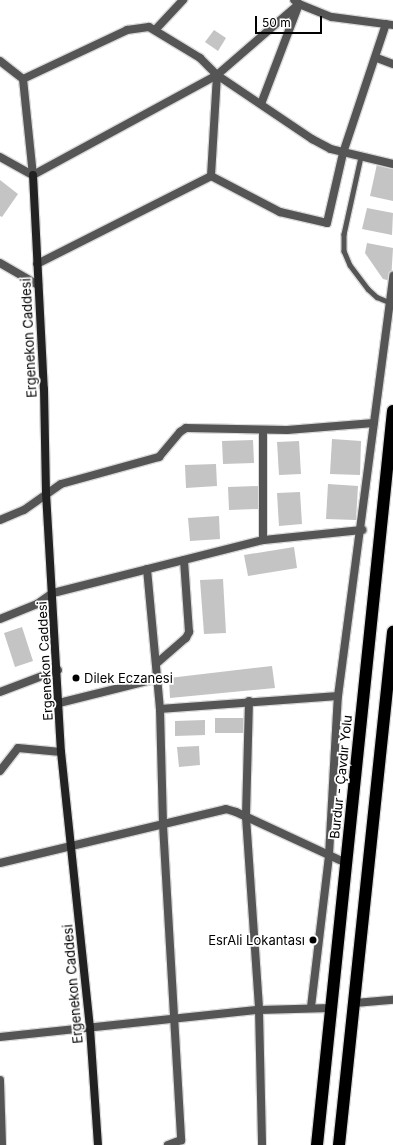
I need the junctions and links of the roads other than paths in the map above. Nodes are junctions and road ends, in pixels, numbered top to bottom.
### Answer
1 (183, 0) edge
2 (298, 1) edge
3 (390, 25) edge
4 (156, 29) junction
5 (377, 58) junction
6 (0, 61) edge
7 (393, 64) edge
8 (217, 75) junction
9 (23, 79) junction
10 (260, 104) junction
11 (343, 153) junction
12 (0, 157) edge
13 (361, 157) junction
14 (393, 164) edge
15 (33, 175) junction
16 (211, 176) junction
17 (0, 263) edge
18 (37, 264) junction
19 (393, 276) edge
20 (38, 284) junction
21 (389, 302) junction
22 (393, 411) edge
23 (374, 423) junction
24 (263, 430) junction
25 (46, 493) junction
26 (0, 520) edge
27 (362, 530) junction
28 (263, 540) junction
29 (184, 560) junction
30 (147, 570) junction
31 (53, 593) junction
32 (0, 619) edge
33 (393, 632) edge
34 (157, 663) junction
35 (58, 670) junction
36 (391, 674) edge
37 (158, 678) junction
38 (0, 692) edge
39 (338, 696) junction
40 (249, 700) junction
41 (59, 703) junction
42 (160, 709) junction
43 (61, 752) junction
44 (0, 771) edge
45 (246, 817) junction
46 (163, 825) junction
47 (72, 845) junction
48 (329, 855) junction
49 (0, 863) edge
50 (346, 863) junction
51 (393, 1000) edge
52 (355, 1003) junction
53 (311, 1007) junction
54 (331, 1008) junction
55 (259, 1010) junction
56 (174, 1017) junction
57 (90, 1028) junction
58 (0, 1037) edge
59 (0, 1080) edge
60 (2, 1145) edge
61 (98, 1145) edge
62 (168, 1145) edge
63 (262, 1145) edge
64 (317, 1145) edge
65 (339, 1145) edge

1 - 4 street
2 - 3 street
2 - 8 street
2 - 10 street
3 - 5 street
4 - 8 street
4 - 9 street
5 - 7 street
5 - 11 street
6 - 9 street
8 - 10 street
8 - 15 street
8 - 16 street
9 - 15 street
10 - 11 street
11 - 13 street
11 - 16 street
12 - 15 street
13 - 14 street
13 - 21 lane
15 - 18 street, Ergenekon Caddesi
16 - 18 street
17 - 20 street
18 - 20 street, Ergenekon Caddesi
19 - 21 street
20 - 25 street, Ergenekon Caddesi
21 - 23 street
22 - 50 highway, Burdur - Çavdır Yolu
23 - 24 street
23 - 27 street
24 - 25 street
24 - 28 street
25 - 26 street
25 - 31 street, Ergenekon Caddesi
27 - 28 street
27 - 39 street
28 - 29 street
29 - 30 street
29 - 34 street
30 - 31 street
30 - 34 street
31 - 32 street
31 - 35 street, Ergenekon Caddesi
33 - 36 highway
34 - 37 street
35 - 38 street
35 - 41 street, Ergenekon Caddesi
36 - 52 highway
37 - 41 street
37 - 42 street
39 - 40 street
39 - 48 street
40 - 42 street
40 - 45 street
41 - 43 street, Ergenekon Caddesi
42 - 46 street
43 - 44 street
43 - 47 street, Ergenekon Caddesi
45 - 46 street
45 - 48 street
45 - 55 street
46 - 47 street
46 - 56 street
47 - 49 street
47 - 57 street, Ergenekon Caddesi
48 - 50 street
48 - 53 street
50 - 54 highway, Burdur - Çavdır Yolu
51 - 52 street
52 - 65 highway
53 - 54 street
53 - 55 street
54 - 64 highway, Burdur - Çavdır Yolu
55 - 56 street
55 - 63 street
56 - 57 street
56 - 62 street
57 - 58 street
57 - 61 street, Ergenekon Caddesi
59 - 60 street

